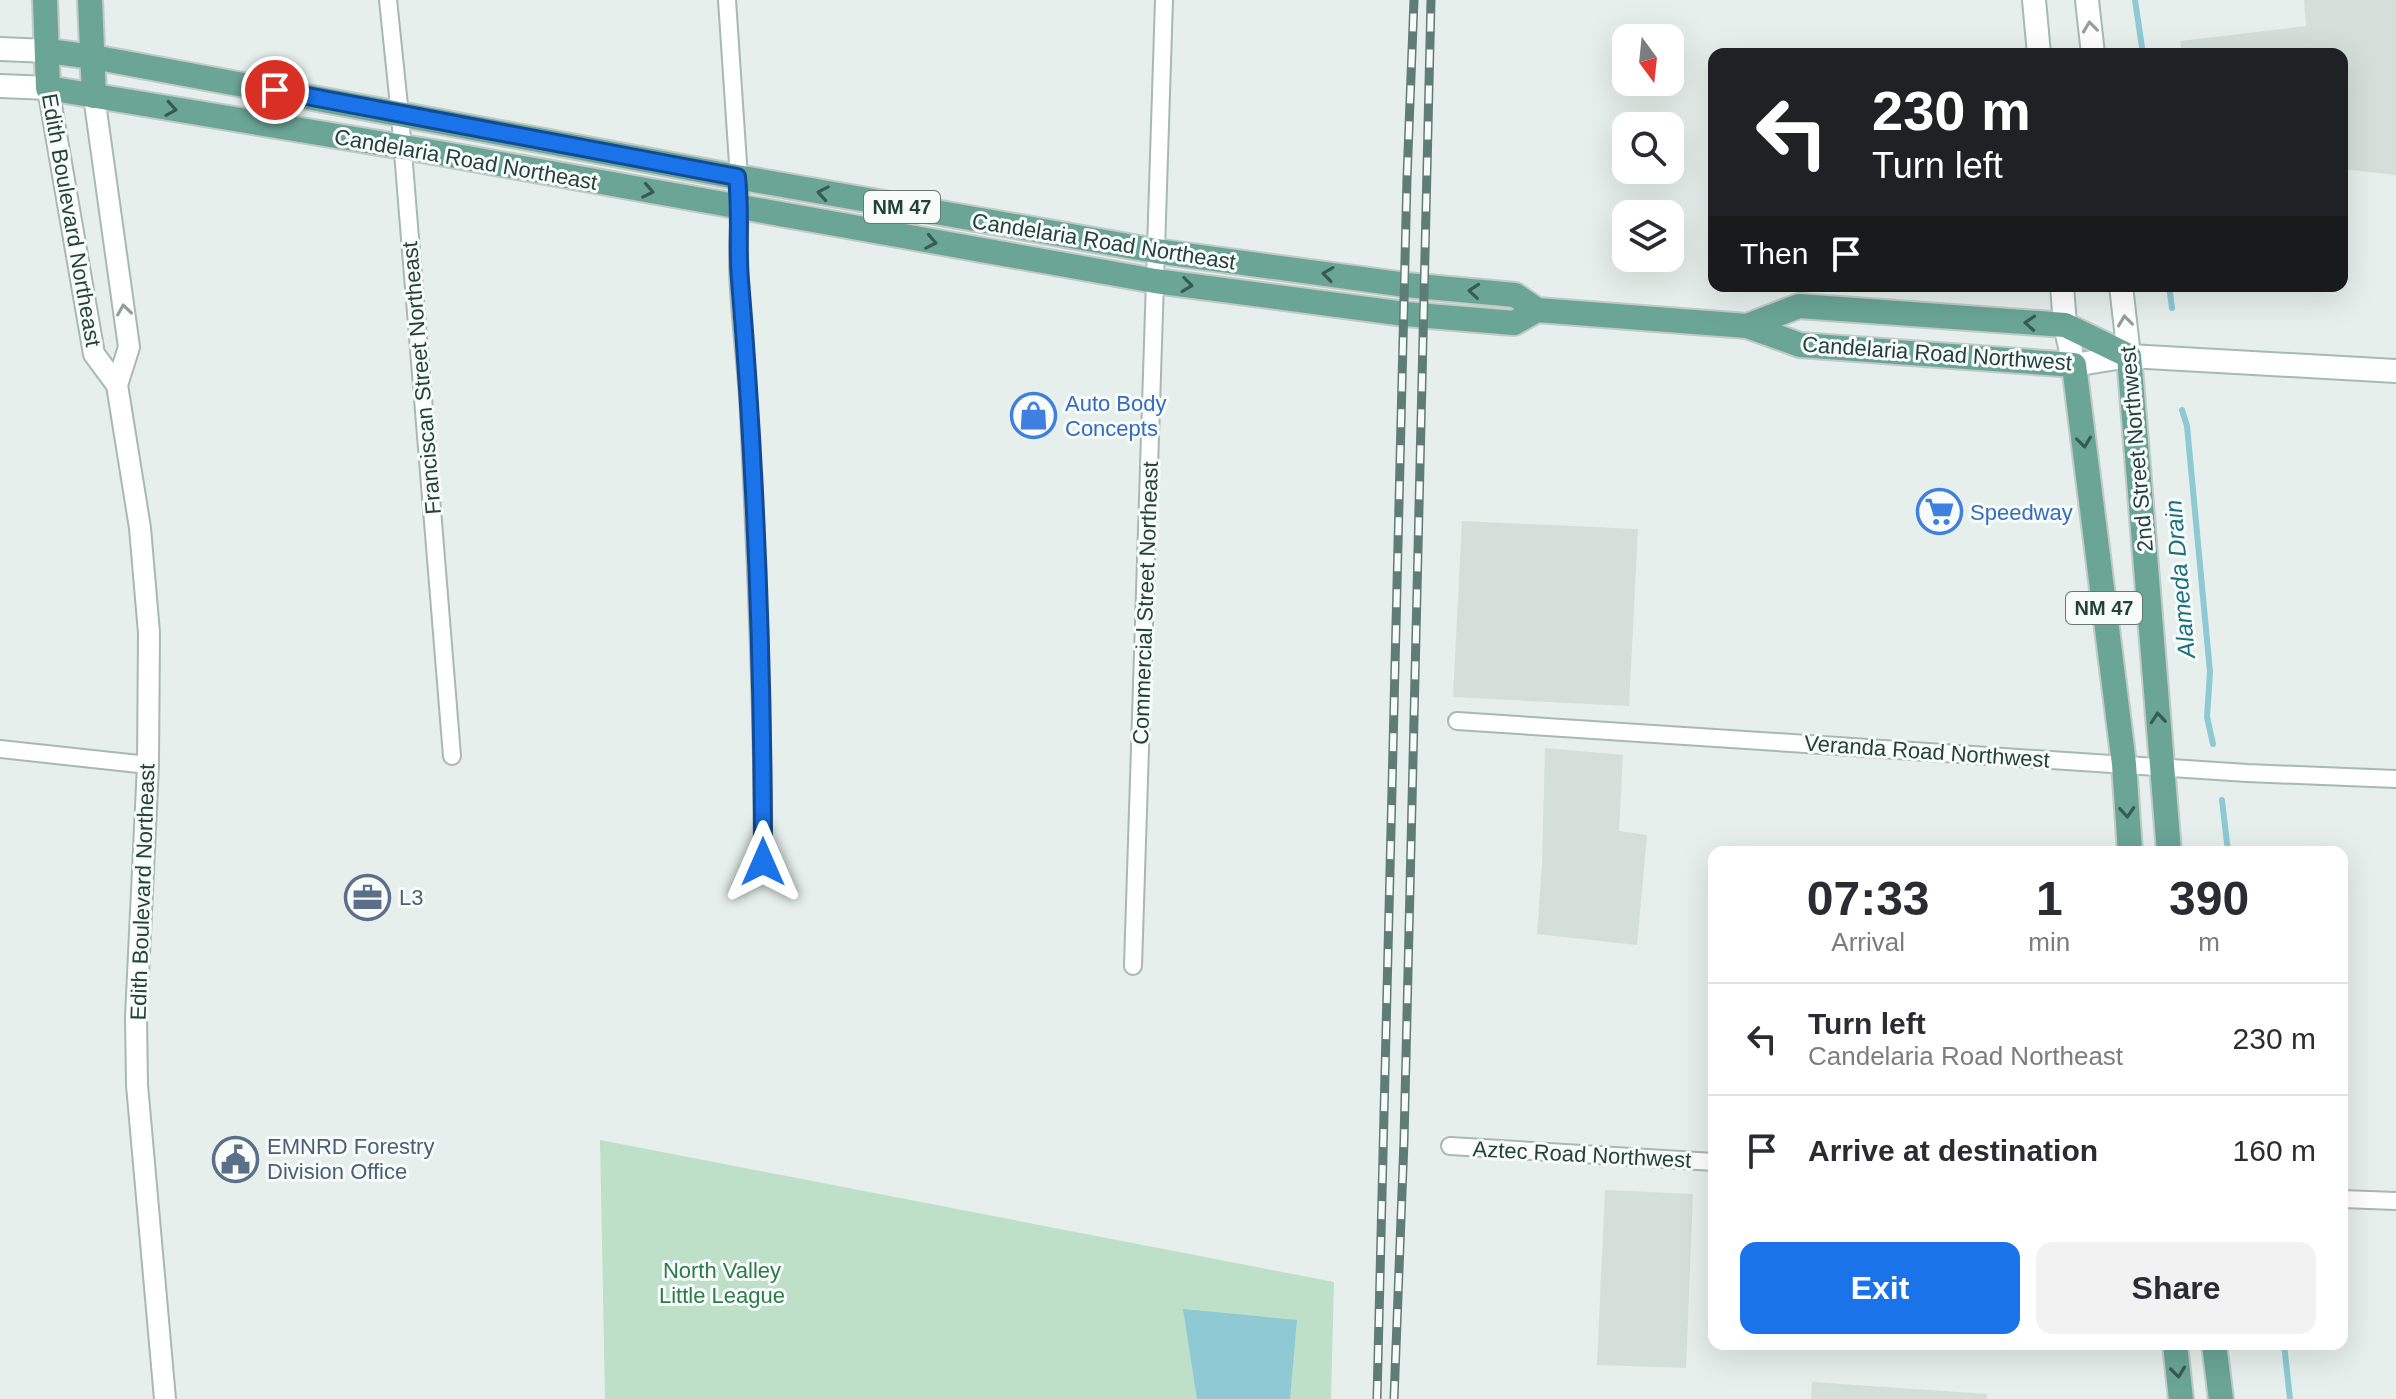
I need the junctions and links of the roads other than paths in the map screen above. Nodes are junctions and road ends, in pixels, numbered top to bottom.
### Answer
1 (45, 0) edge
2 (90, 0) edge
3 (388, 0) edge
4 (727, 0) edge
5 (1164, 0) edge
6 (2034, 0) edge
7 (2087, 0) edge
8 (2038, 48) edge
9 (2092, 48) edge
10 (0, 49) edge
11 (48, 51) junction
12 (93, 57) junction
13 (0, 86) edge
14 (48, 88) junction
15 (94, 96) junction
16 (400, 115) junction
17 (403, 147) junction
18 (737, 177) junction
19 (741, 208) junction
20 (1156, 251) junction
21 (1155, 281) junction
22 (1406, 285) joint
23 (2062, 292) edge
24 (2122, 292) edge
25 (1537, 310) junction
26 (1405, 314) joint
27 (2065, 325) junction
28 (1747, 326) junction
29 (2129, 356) junction
30 (2074, 365) junction
31 (2396, 371) edge
32 (117, 385) junction
33 (1457, 721) dead end
34 (0, 749) edge
35 (452, 756) dead end
36 (2124, 764) junction
37 (148, 765) junction
38 (2162, 767) junction
39 (2396, 779) edge
40 (2130, 846) edge
41 (2169, 846) edge
42 (763, 862) dead end
43 (1133, 966) dead end
44 (1450, 1146) dead end
45 (1708, 1162) edge
46 (2348, 1199) edge
47 (2396, 1201) edge
48 (2176, 1350) edge
49 (2215, 1350) edge
50 (165, 1399) edge
51 (2181, 1399) edge
52 (2221, 1399) edge

1 - 11 main road, Edith Boulevard Northeast
2 - 12 main road, Edith Boulevard Northeast
3 - 16 street, Franciscan Street Northeast
4 - 18 street
5 - 20 street, Commercial Street Northeast
6 - 8 main road
9 -> 7 main road
10 - 11 main road, Candelaria Road Northeast
11 - 12 main road, Candelaria Road Northeast / NM 47
11 - 14 main road, Edith Boulevard Northeast
12 - 15 main road, Edith Boulevard Northeast
12 - 16 main road, Candelaria Road Northeast / NM 47
13 - 14 main road, Candelaria Road Northeast
14 - 15 main road, Candelaria Road Northeast / NM 47
14 - 32 street, Edith Boulevard Northeast
15 -> 17 main road, Candelaria Road Northeast / NM 47
32 -> 15 street, Edith Boulevard Northeast
16 - 17 street, Franciscan Street Northeast
16 - 18 main road, Candelaria Road Northeast / NM 47
17 -> 19 main road, Candelaria Road Northeast / NM 47
17 - 35 street, Franciscan Street Northeast
18 - 19 street
20 -> 18 main road, Candelaria Road Northeast / NM 47
19 -> 21 main road, Candelaria Road Northeast / NM 47
19 - 42 street
20 - 21 street, Commercial Street Northeast
22 -> 20 main road, Candelaria Road Northeast / NM 47
21 -> 26 main road, Candelaria Road Northeast / NM 47
21 - 43 street, Commercial Street Northeast
25 -> 22 main road, Candelaria Road Northwest / NM 47
23 - 27 main road
29 -> 24 main road, 2nd Street Northwest
25 - 26 main road, Candelaria Road Northwest / NM 47
25 - 28 main road, Candelaria Road Northwest / NM 47
27 -> 28 main road, Candelaria Road Northwest / NM 47
27 - 29 main road, Candelaria Road Northwest / NM 47
27 - 30 main road
28 - 30 main road, Candelaria Road Northwest / NM 47
29 - 30 main road, Candelaria Road Northwest
29 - 31 main road, Candelaria Road Northwest
38 -> 29 main road, 2nd Street Northwest / NM 47
30 -> 36 main road, NM 47
32 - 37 street, Edith Boulevard Northeast
33 - 36 street, Veranda Road Northwest
34 - 37 street
36 - 38 street, Veranda Road Northwest
36 -> 40 main road, NM 47
37 - 50 street, Edith Boulevard Northeast
38 - 39 street, Veranda Road Northwest
38 - 41 main road, 2nd Street Northwest / NM 47
44 - 45 street, Aztec Road Northwest
46 - 47 street
48 -> 51 main road
49 - 52 main road

